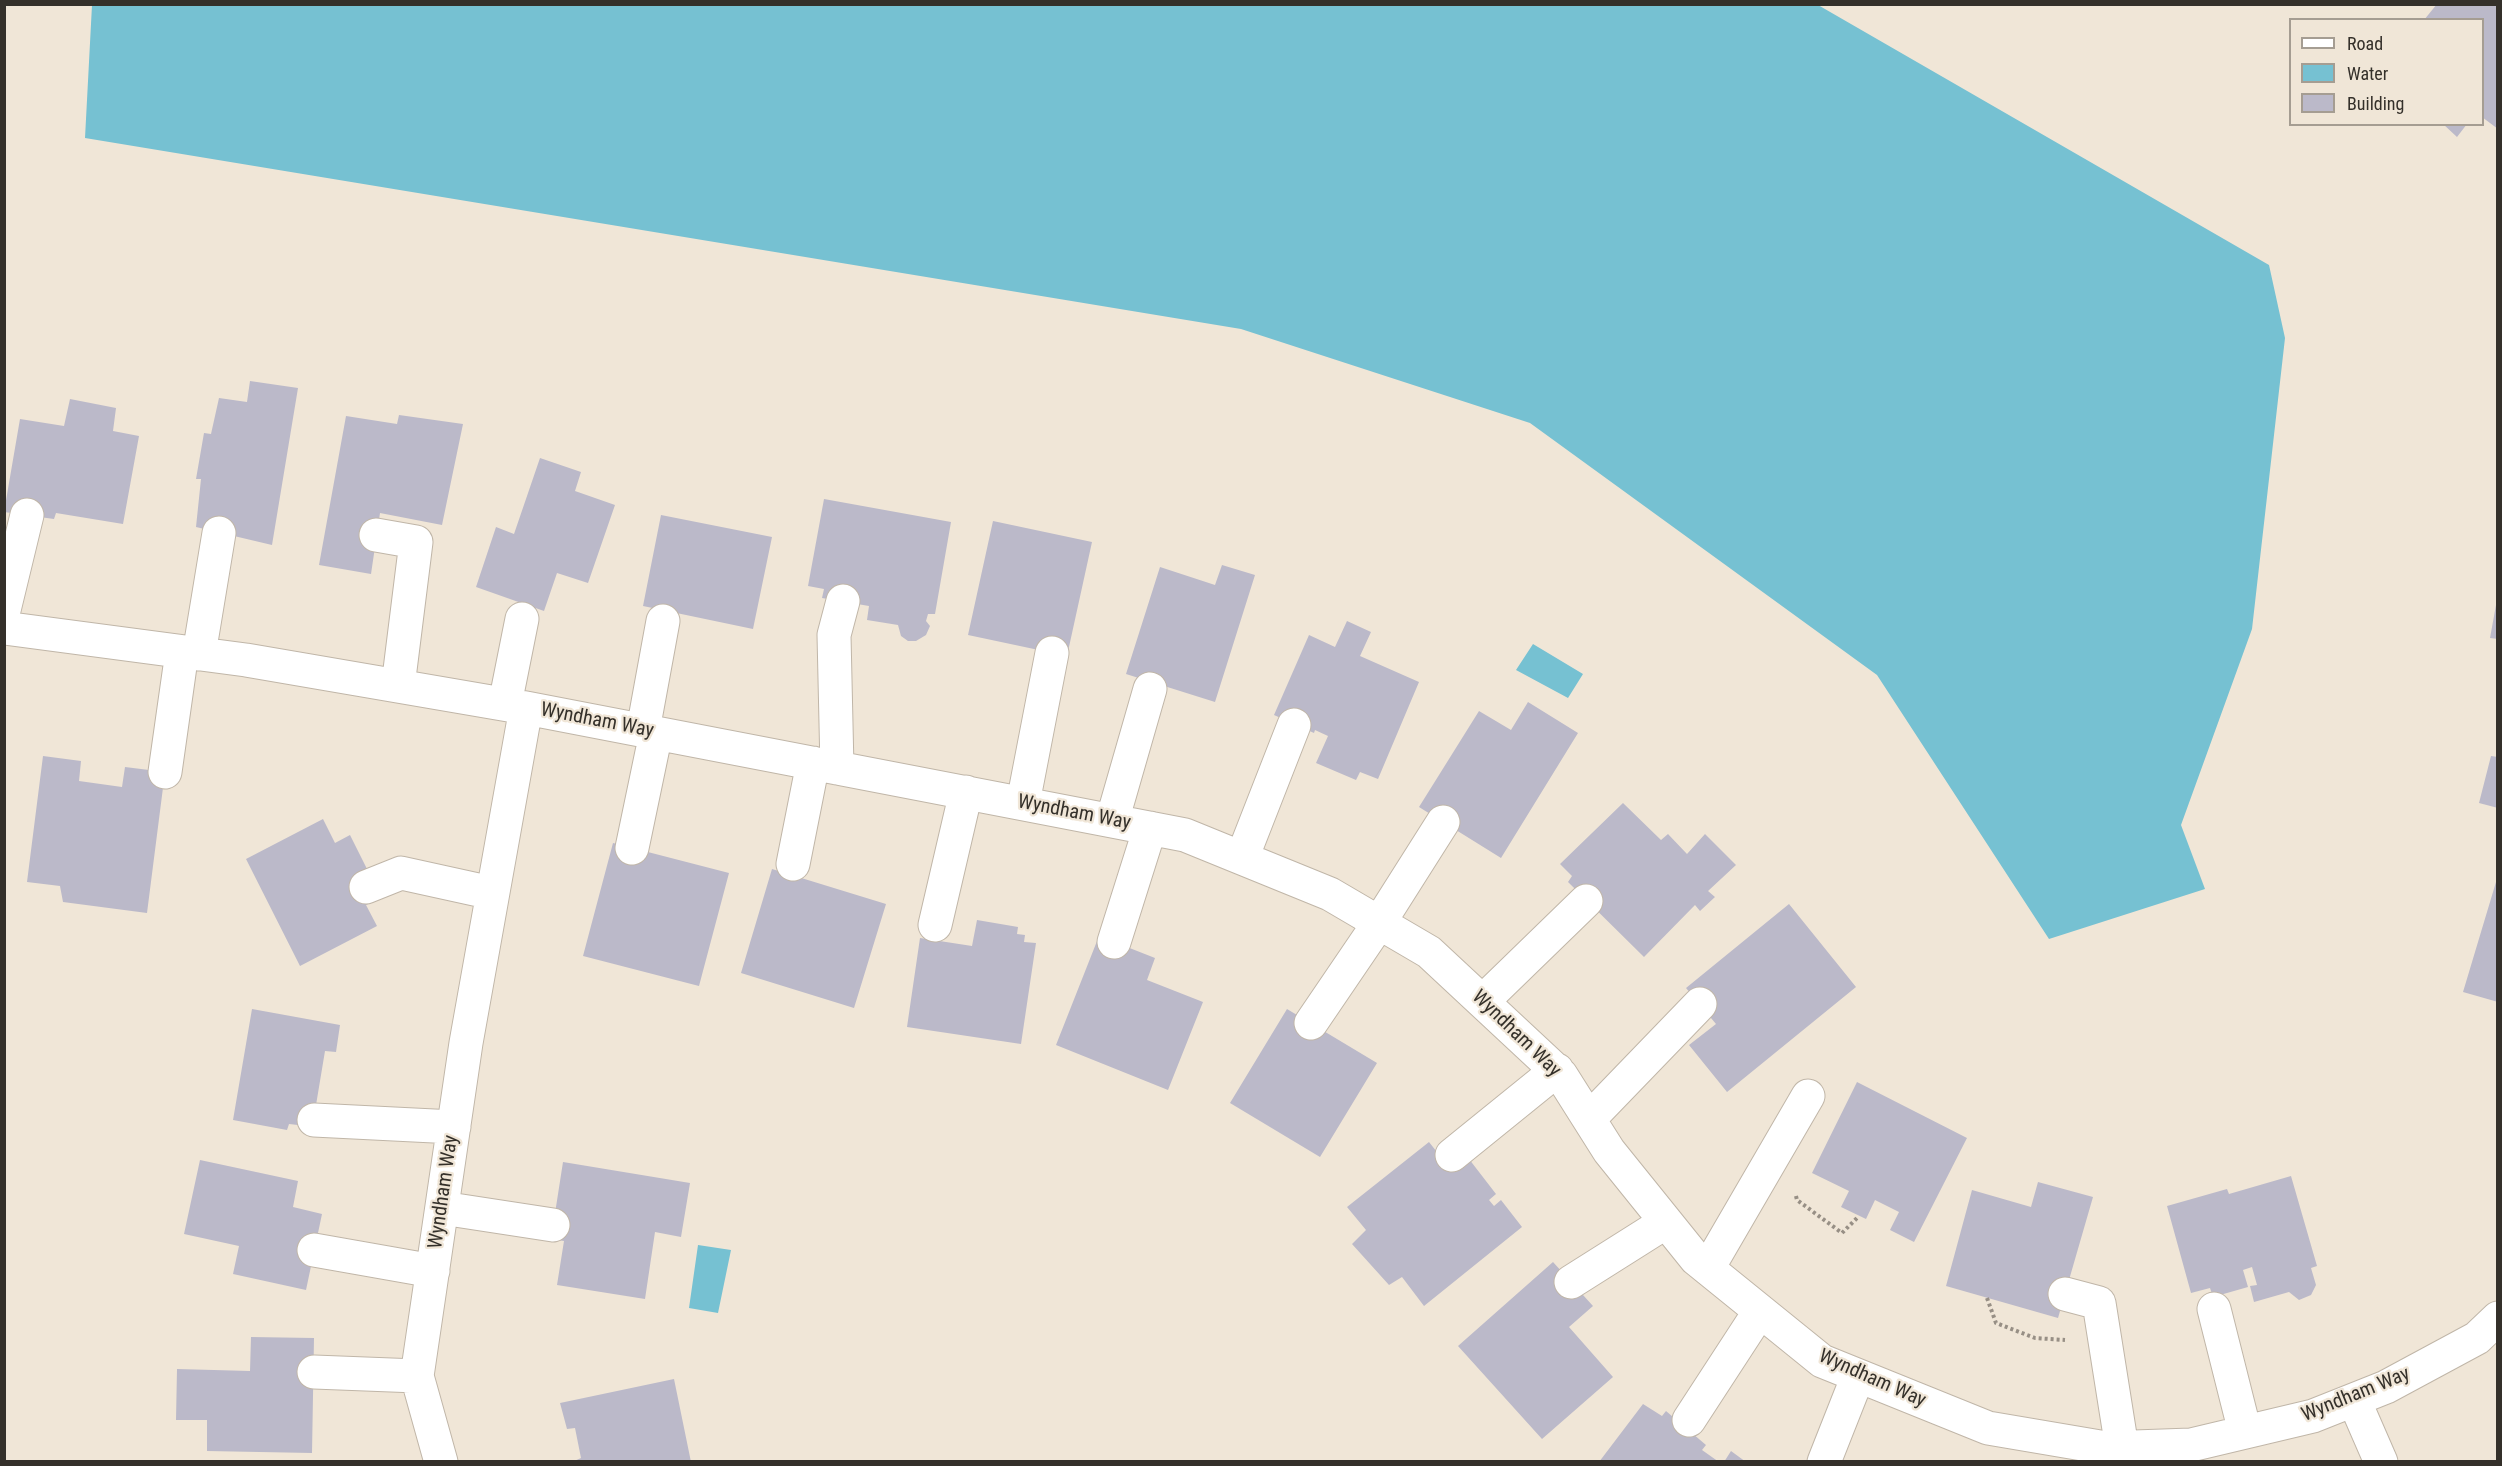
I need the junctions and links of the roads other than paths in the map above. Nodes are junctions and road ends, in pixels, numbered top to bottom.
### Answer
1 (27, 515) dead end
2 (219, 533) dead end
3 (376, 535) dead end
4 (843, 601) dead end
5 (4, 610) edge
6 (522, 619) dead end
7 (663, 621) dead end
8 (4, 628) edge
9 (191, 653) junction
10 (1052, 653) dead end
11 (398, 686) junction
12 (1150, 689) dead end
13 (515, 706) junction
14 (1294, 725) dead end
15 (650, 731) junction
16 (825, 765) junction
17 (165, 772) dead end
18 (966, 792) junction
19 (1023, 804) junction
20 (1112, 821) junction
21 (1443, 822) dead end
22 (1150, 828) junction
23 (632, 848) dead end
24 (1242, 858) junction
25 (793, 864) dead end
26 (366, 887) dead end
27 (492, 893) junction
28 (1587, 901) dead end
29 (1379, 923) junction
30 (935, 925) dead end
31 (1114, 942) dead end
32 (1483, 1001) junction
33 (1700, 1004) dead end
34 (1311, 1023) dead end
35 (1557, 1070) junction
36 (1808, 1096) dead end
37 (1589, 1119) junction
38 (314, 1120) dead end
39 (454, 1126) junction
40 (1452, 1155) dead end
41 (442, 1208) junction
42 (1666, 1222) junction
43 (553, 1225) dead end
44 (314, 1250) dead end
45 (1708, 1268) junction
46 (433, 1271) junction
47 (1571, 1281) dead end
48 (2065, 1294) dead end
49 (2214, 1309) dead end
50 (1760, 1311) junction
51 (2498, 1318) edge
52 (314, 1372) dead end
53 (417, 1376) junction
54 (1858, 1376) junction
55 (2354, 1400) junction
56 (1689, 1420) dead end
57 (2245, 1432) junction
58 (2214, 1451) edge
59 (2136, 1452) edge
60 (441, 1461) edge
61 (1824, 1461) edge
62 (2381, 1461) edge

1 - 5 street
2 - 9 street
3 - 11 street
4 - 16 street
6 - 13 street
7 - 15 street
8 - 9 street, Wyndham Way
9 - 11 street, Wyndham Way
9 - 17 street
10 - 19 street
11 - 13 street, Wyndham Way
12 - 20 street
13 - 15 street, Wyndham Way
13 - 27 street, Wyndham Way
14 - 24 street
15 - 16 street, Wyndham Way
15 - 23 street
16 - 18 street, Wyndham Way
16 - 25 street
18 - 19 street, Wyndham Way
18 - 30 street
19 - 20 street, Wyndham Way
20 - 22 street, Wyndham Way
21 - 29 street
22 - 24 street, Wyndham Way
22 - 31 street
24 - 29 street, Wyndham Way
26 - 27 street
27 - 39 street, Wyndham Way
28 - 32 street
29 - 32 street, Wyndham Way
29 - 34 street
32 - 35 street, Wyndham Way
33 - 37 street
35 - 37 street, Wyndham Way
35 - 40 street
36 - 45 street
37 - 42 street, Wyndham Way
38 - 39 street
39 - 41 street, Wyndham Way
41 - 43 street
41 - 46 street, Wyndham Way
42 - 45 street, Wyndham Way
42 - 47 street
44 - 46 street
45 - 50 street, Wyndham Way
46 - 53 street, Wyndham Way
48 - 59 street
49 - 57 street
50 - 54 street, Wyndham Way
50 - 56 street
51 - 55 street, Wyndham Way
52 - 53 street
53 - 60 street, Wyndham Way
54 - 59 street, Wyndham Way
54 - 61 street
55 - 57 street, Wyndham Way
55 - 62 street
57 - 58 street, Wyndham Way
58 - 59 street, Wyndham Way

